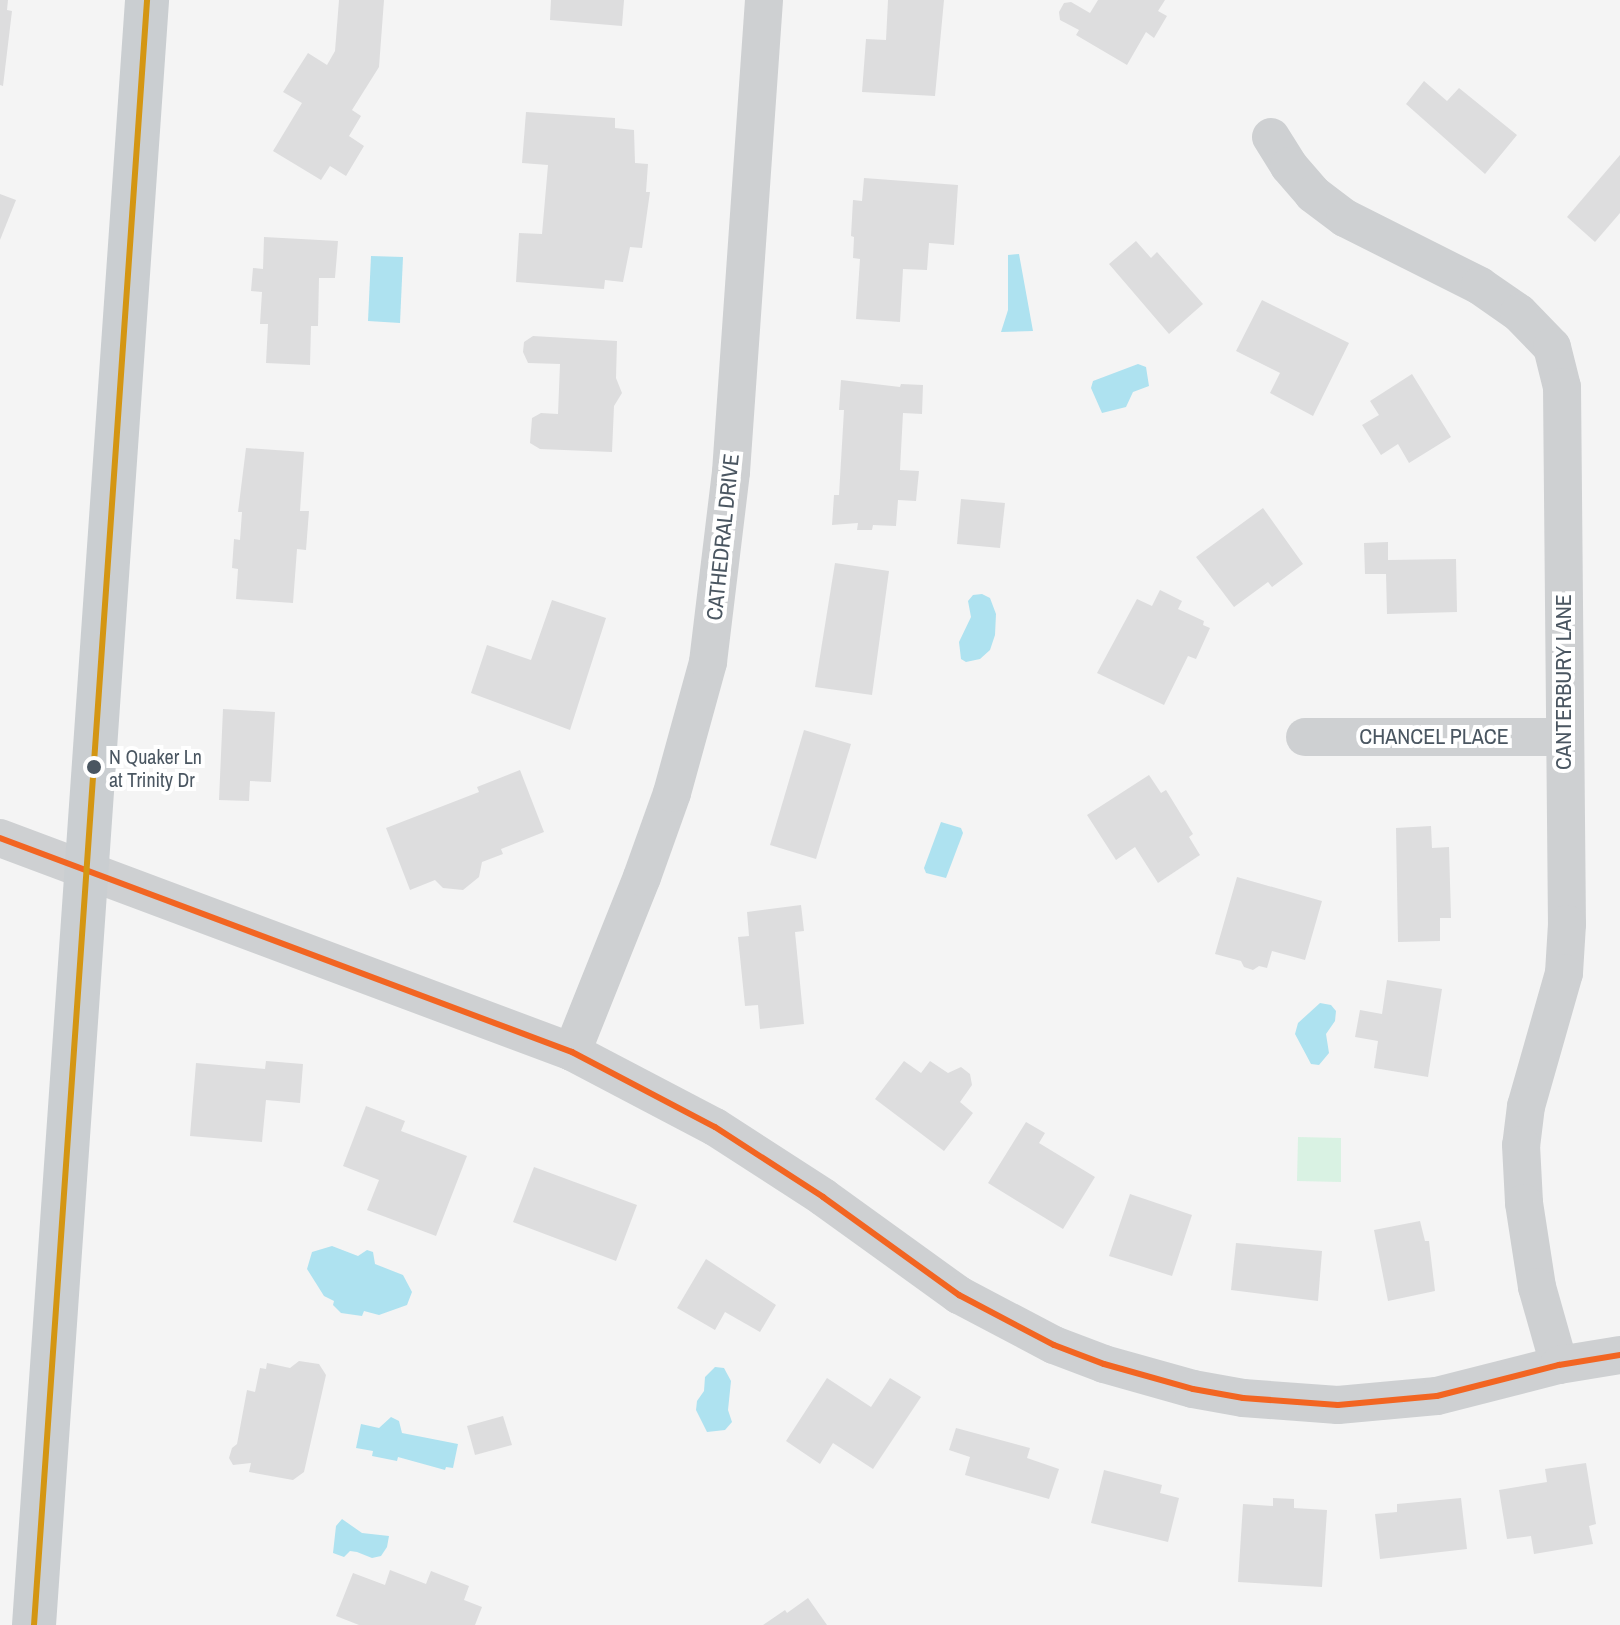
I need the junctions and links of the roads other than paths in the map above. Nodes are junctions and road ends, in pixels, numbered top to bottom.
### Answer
1 (147, 0) edge
2 (764, 0) edge
3 (1271, 137) dead end
4 (1305, 737) dead end
5 (1563, 737) junction
6 (0, 838) edge
7 (88, 871) junction
8 (572, 1052) junction
9 (1620, 1355) edge
10 (1559, 1365) junction
11 (34, 1625) edge

1 - 7 main road
2 - 8 street, CATHEDRAL DRIVE
3 - 5 street, CANTERBURY LANE
4 - 5 street, CHANCEL PLACE
5 - 10 street, CANTERBURY LANE
6 - 7 street
7 - 8 street
7 - 11 main road
8 - 10 street
9 - 10 street

